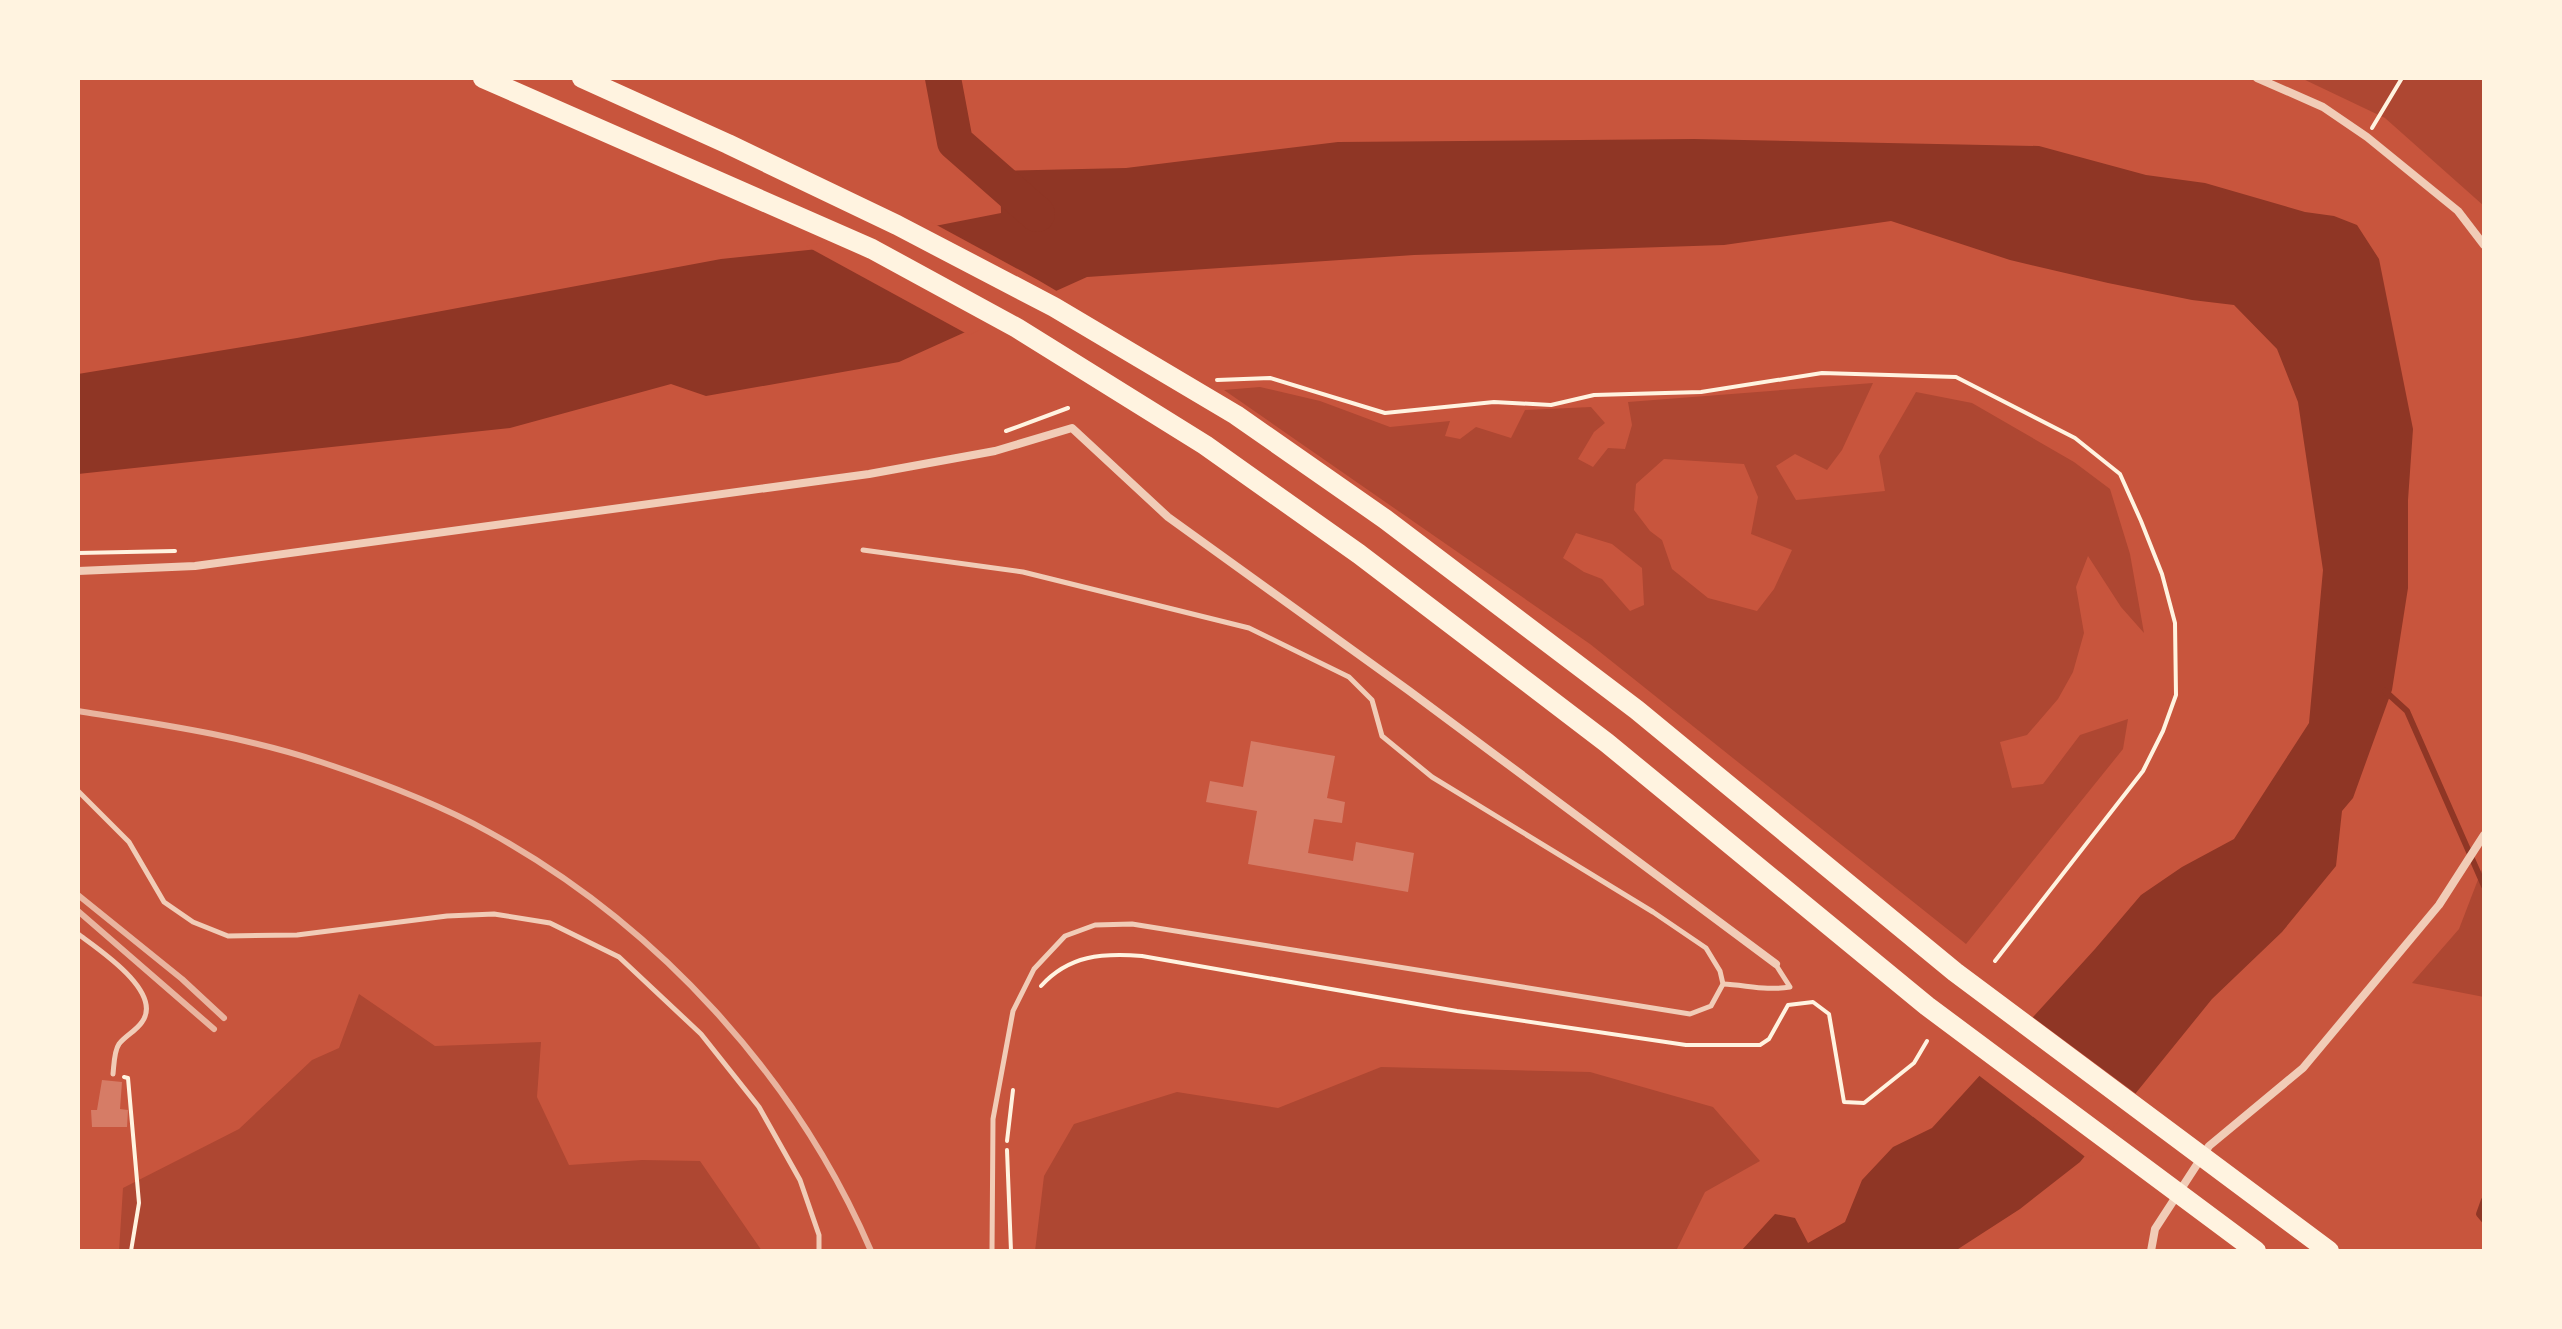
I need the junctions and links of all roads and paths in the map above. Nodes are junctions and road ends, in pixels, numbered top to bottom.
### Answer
1 (483, 78) edge
2 (582, 78) edge
3 (2257, 78) edge
4 (2402, 78) edge
5 (2367, 137) junction
6 (2484, 245) edge
7 (1214, 380) dead end
8 (863, 550) dead end
9 (78, 571) edge
10 (78, 791) edge
11 (2484, 835) edge
12 (78, 934) edge
13 (1995, 961) dead end
14 (1776, 964) joint
15 (1723, 984) junction
16 (1036, 993) dead end
17 (1927, 1041) dead end
18 (113, 1074) joint
19 (1014, 1081) dead end
20 (131, 1251) edge
21 (819, 1251) edge
22 (992, 1251) edge
23 (1011, 1251) edge
24 (2151, 1251) edge
25 (2256, 1251) edge
26 (2329, 1251) edge

1 - 25 highway
2 - 26 highway
3 - 5 street
4 - 5 path
5 - 6 street
7 - 13 path
8 - 15 lane
9 - 14 street
10 - 21 lane
11 - 24 street
12 - 18 lane
14 - 15 lane
15 - 22 lane
16 - 17 path
18 - 20 path
19 - 23 path

